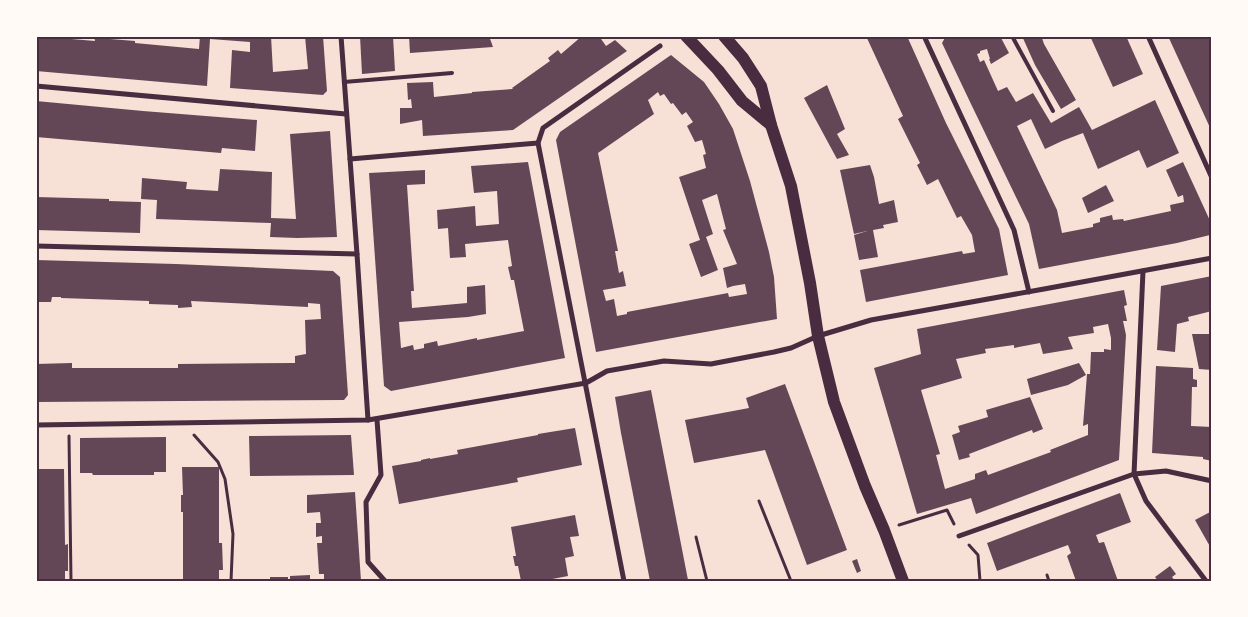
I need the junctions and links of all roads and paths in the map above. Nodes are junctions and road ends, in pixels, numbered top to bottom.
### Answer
1 (341, 36) edge
2 (686, 36) edge
3 (724, 36) edge
4 (924, 36) edge
5 (1012, 36) edge
6 (1148, 36) edge
7 (660, 46) dead end
8 (452, 74) dead end
9 (344, 82) junction
10 (36, 86) edge
11 (1053, 111) dead end
12 (346, 114) junction
13 (772, 125) junction
14 (538, 143) junction
15 (350, 159) junction
16 (1212, 178) edge
17 (36, 246) edge
18 (357, 254) junction
19 (1212, 258) edge
20 (1143, 271) junction
21 (1028, 292) junction
22 (818, 336) junction
23 (586, 383) junction
24 (368, 420) junction
25 (377, 420) junction
26 (184, 423) junction
27 (69, 424) junction
28 (36, 425) edge
29 (1134, 474) junction
30 (1212, 481) edge
31 (759, 501) dead end
32 (947, 510) dead end
33 (917, 518) dead end
34 (959, 536) dead end
35 (696, 537) dead end
36 (1047, 575) dead end
37 (71, 581) edge
38 (232, 581) edge
39 (385, 581) edge
40 (624, 581) edge
41 (706, 581) edge
42 (791, 581) edge
43 (903, 581) edge
44 (1049, 581) edge
45 (1206, 581) edge

1 - 9 street
2 - 13 main road
3 - 13 main road
4 - 21 street
5 - 11 lane
6 - 16 street
7 - 14 street
8 - 9 lane
9 - 12 street
10 - 12 street
12 - 15 street
13 - 22 main road
14 - 15 street
14 - 23 street
15 - 18 street
17 - 18 street
18 - 24 street
19 - 20 street
20 - 21 street
20 - 29 street
21 - 22 street
22 - 23 street
22 - 43 main road
23 - 25 street
23 - 40 street
24 - 25 street
24 - 26 street
25 - 39 street
26 - 27 street
26 - 38 path
27 - 28 street
27 - 37 path
29 - 30 street
29 - 34 street
29 - 45 street
31 - 42 path
32 - 33 path
35 - 41 path
36 - 44 path

